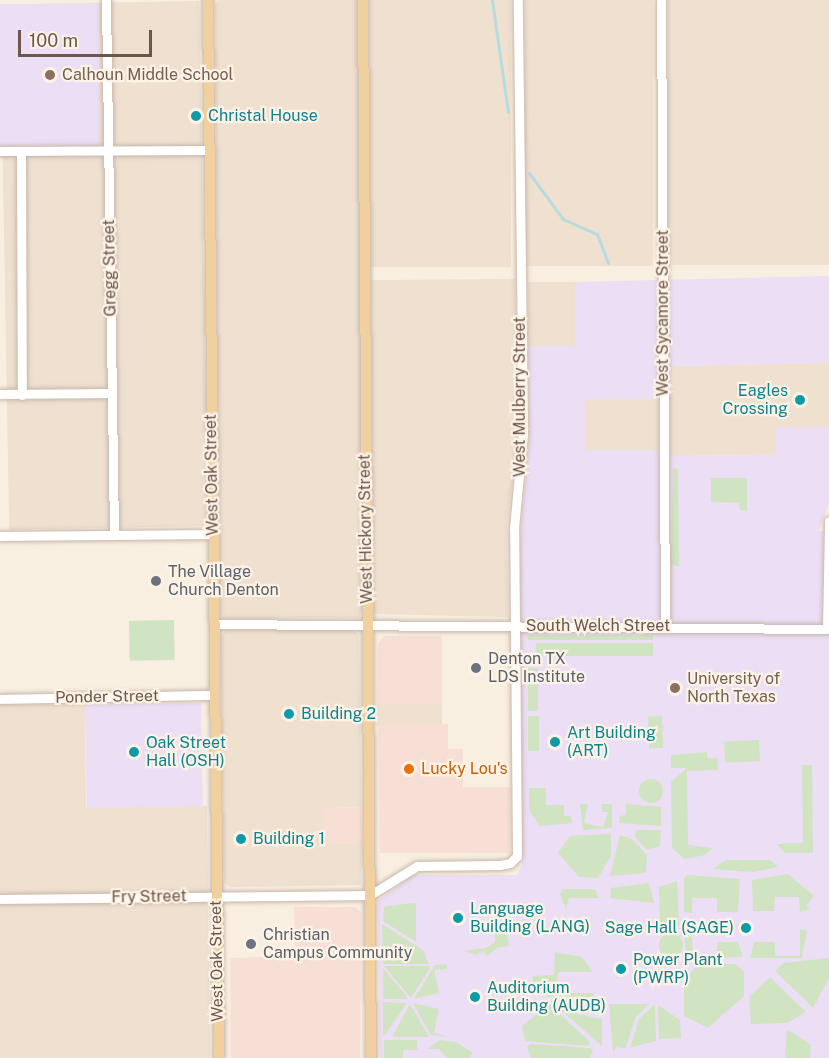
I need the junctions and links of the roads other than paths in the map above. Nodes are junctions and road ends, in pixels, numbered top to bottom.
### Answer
1 (106, 0) edge
2 (208, 0) edge
3 (363, 0) edge
4 (518, 0) edge
5 (661, 0) edge
6 (108, 150) junction
7 (210, 150) junction
8 (0, 151) edge
9 (21, 151) junction
10 (112, 393) junction
11 (0, 394) edge
12 (22, 394) junction
13 (829, 521) edge
14 (213, 534) junction
15 (114, 535) junction
16 (0, 536) edge
17 (367, 623) junction
18 (214, 624) junction
19 (515, 626) junction
20 (665, 626) junction
21 (828, 629) edge
22 (214, 695) junction
23 (0, 699) edge
24 (370, 895) junction
25 (217, 896) junction
26 (0, 899) edge
27 (219, 1058) edge
28 (371, 1058) edge

1 - 6 street, Gregg Street
2 - 7 main road, West Oak Street
3 - 17 main road, West Hickory Street
4 - 19 street, West Mulberry Street
5 - 20 street, West Sycamore Street
6 - 7 street
6 - 9 street
6 - 10 street, Gregg Street
7 - 14 main road, West Oak Street
8 - 9 street
9 - 12 street
10 - 12 street
10 - 15 street, Gregg Street
11 - 12 street
13 - 21 street
14 - 15 street
14 - 18 main road, West Oak Street
15 - 16 street
17 - 18 street, South Welch Street
17 - 19 street, South Welch Street
17 - 24 main road, West Hickory Street
18 - 22 main road, West Oak Street
19 - 20 street, South Welch Street
19 - 24 street, West Mulberry Street
20 - 21 street, South Welch Street
22 - 23 street, Ponder Street
22 - 25 main road, West Oak Street
24 - 25 street, Fry Street
24 - 28 main road, West Hickory Street
25 - 26 street, Fry Street
25 - 27 main road, West Oak Street

